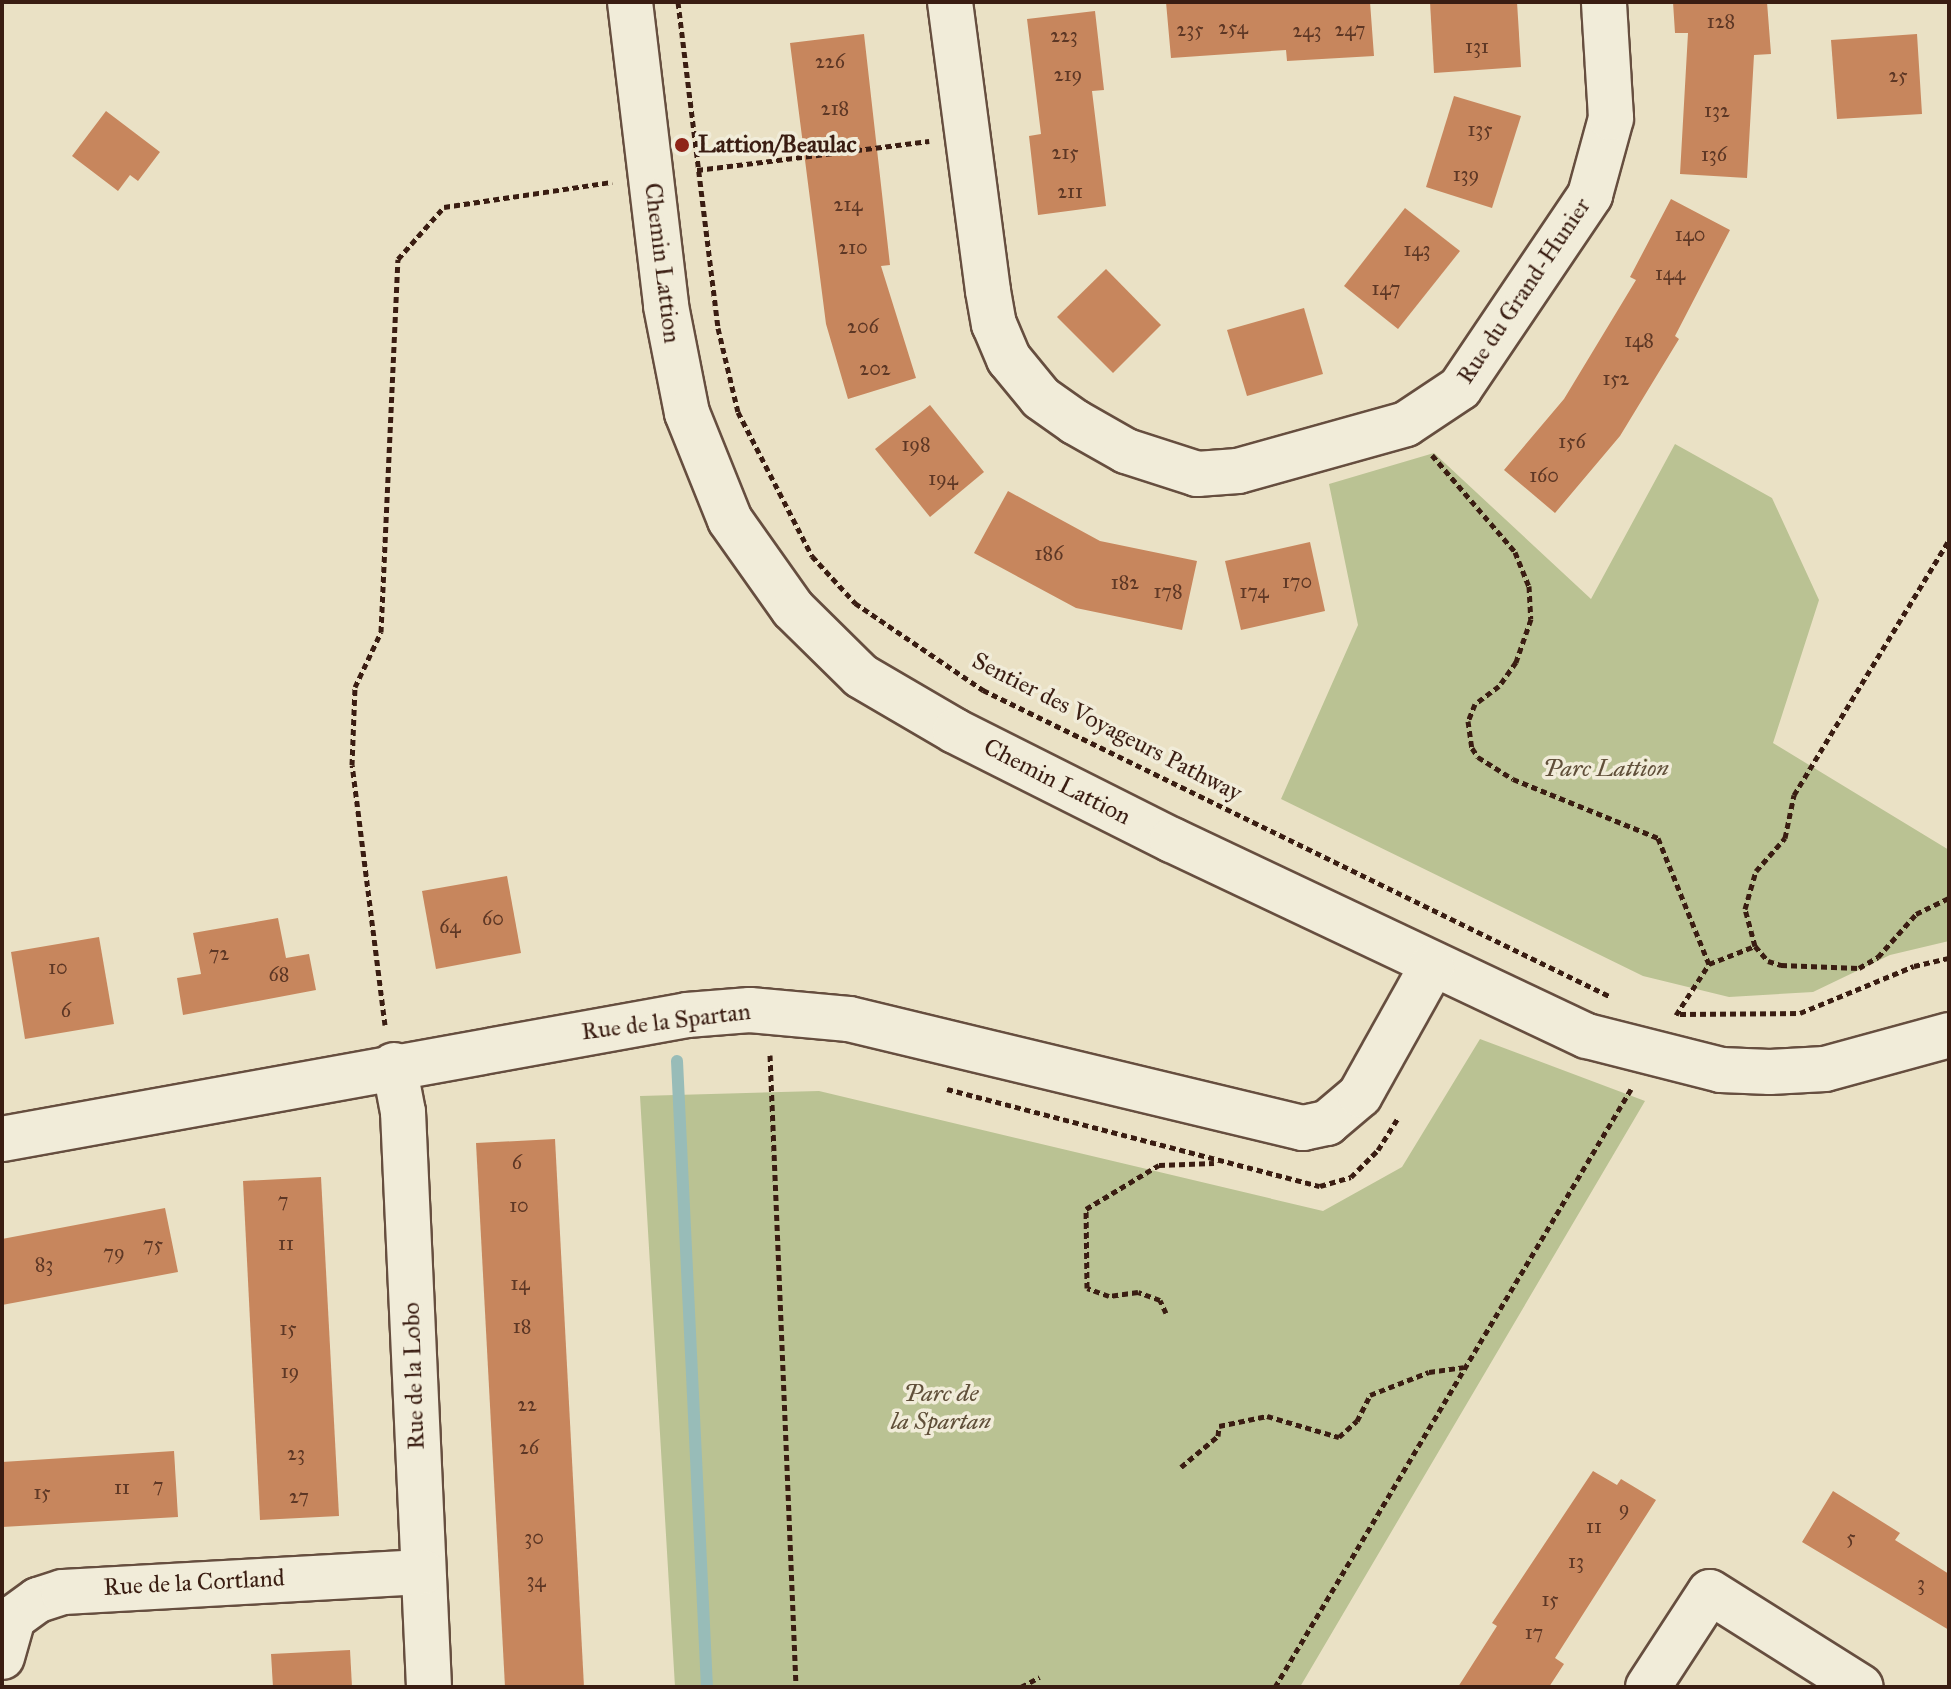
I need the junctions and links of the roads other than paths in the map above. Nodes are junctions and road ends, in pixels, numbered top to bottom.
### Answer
1 (630, 2) edge
2 (950, 2) edge
3 (1604, 2) edge
4 (1432, 966) junction
5 (1949, 1035) edge
6 (394, 1065) junction
7 (2, 1139) edge
8 (422, 1572) junction
9 (2, 1657) edge
10 (429, 1687) edge
11 (1648, 1687) edge
12 (1861, 1687) edge

1 - 4 street, Chemin Lattion
2 - 3 street, Rue du Grand-Hunier
4 - 5 street, Chemin Lattion
4 - 6 street, Rue de la Spartan
6 - 7 street, Rue de la Spartan
6 - 8 street, Rue de la Lobo
8 - 9 street, Rue de la Cortland
8 - 10 street, Rue de la Lobo
11 - 12 street

